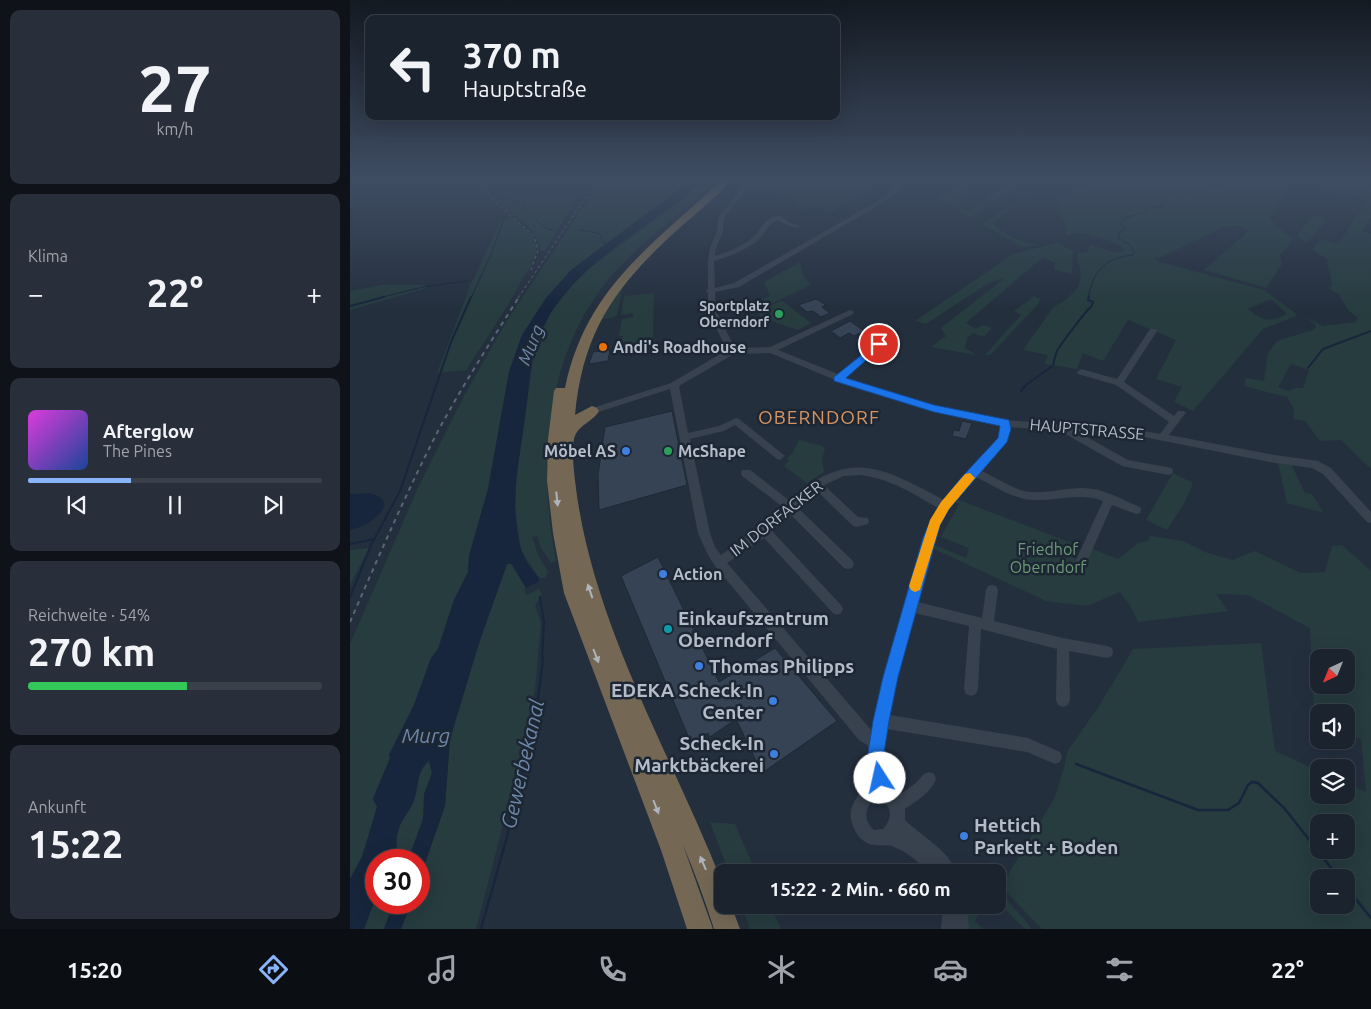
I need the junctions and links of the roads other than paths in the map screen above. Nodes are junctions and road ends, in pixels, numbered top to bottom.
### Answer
1 (673, 222) edge
2 (679, 222) edge
3 (721, 222) edge
4 (768, 222) edge
5 (785, 222) edge
6 (845, 222) edge
7 (798, 226) dead end
8 (711, 260) junction
9 (710, 291) junction
10 (850, 312) dead end
11 (1153, 331) dead end
12 (892, 334) dead end
13 (771, 350) junction
14 (732, 351) junction
15 (1081, 372) dead end
16 (838, 379) junction
17 (1119, 384) junction
18 (674, 386) junction
19 (570, 397) junction
20 (592, 411) junction
21 (1181, 413) dead end
22 (1174, 421) junction
23 (1005, 423) junction
24 (1061, 427) junction
25 (685, 437) junction
26 (1163, 437) junction
27 (566, 438) junction
28 (780, 456) dead end
29 (1168, 471) dead end
30 (974, 472) junction
31 (746, 474) dead end
32 (816, 484) junction
33 (1110, 498) junction
34 (945, 506) junction
35 (790, 507) junction
36 (1136, 510) dead end
37 (1371, 519) edge
38 (864, 521) dead end
39 (765, 530) junction
40 (1082, 560) dead end
41 (719, 562) junction
42 (848, 564) dead end
43 (992, 590) dead end
44 (910, 606) junction
45 (837, 609) dead end
46 (981, 624) junction
47 (1063, 644) junction
48 (1107, 652) dead end
49 (971, 689) dead end
50 (1063, 700) dead end
51 (881, 721) junction
52 (877, 748) junction
53 (1056, 757) dead end
54 (929, 779) dead end
55 (885, 793) junction
56 (868, 794) junction
57 (897, 806) junction
58 (897, 823) junction
59 (887, 836) junction
60 (932, 864) edge
61 (942, 864) edge
62 (951, 914) edge
63 (959, 914) edge
64 (727, 928) edge
65 (700, 929) edge
66 (950, 929) edge
67 (960, 929) edge

1 -> 65 highway
2 - 19 highway
3 - 8 street
4 - 8 street
5 - 7 street
6 - 9 street
8 - 9 street
9 - 14 street
10 - 13 street
11 - 17 street
12 - 16 street
13 - 14 street, HAUPTSTRASSE
13 - 16 street, HAUPTSTRASSE
14 - 18 street, HAUPTSTRASSE
15 - 17 street
16 - 23 street, HAUPTSTRASSE
17 - 22 street
18 - 20 street, HAUPTSTRASSE
18 - 25 street
19 - 20 highway
19 - 27 highway
20 - 27 highway
21 - 22 street
22 - 26 street
23 - 24 street, HAUPTSTRASSE
23 - 30 street
24 - 26 street, HAUPTSTRASSE
24 - 29 street
25 - 28 street
25 - 41 street
26 - 37 street, HAUPTSTRASSE
64 -> 27 highway
30 - 33 street
30 - 34 street
31 - 35 street
32 - 34 street, IM DORFACKER
32 - 35 street, IM DORFACKER
32 - 38 street
33 - 36 street
33 - 40 street
34 - 44 street
35 - 39 street, IM DORFACKER
35 - 42 street
39 - 41 street, IM DORFACKER
39 - 45 street
41 - 52 street
43 - 46 street
44 - 46 street
44 - 51 street
46 - 47 street
46 - 49 street
47 - 48 street
47 - 50 street
51 - 52 street
51 - 53 street
52 - 55 street
52 - 56 street
54 - 57 street
55 - 56 street
55 - 57 street
56 - 59 street
57 - 58 street
58 - 59 street
58 - 61 street
59 - 60 street
62 - 66 street
63 - 67 street

